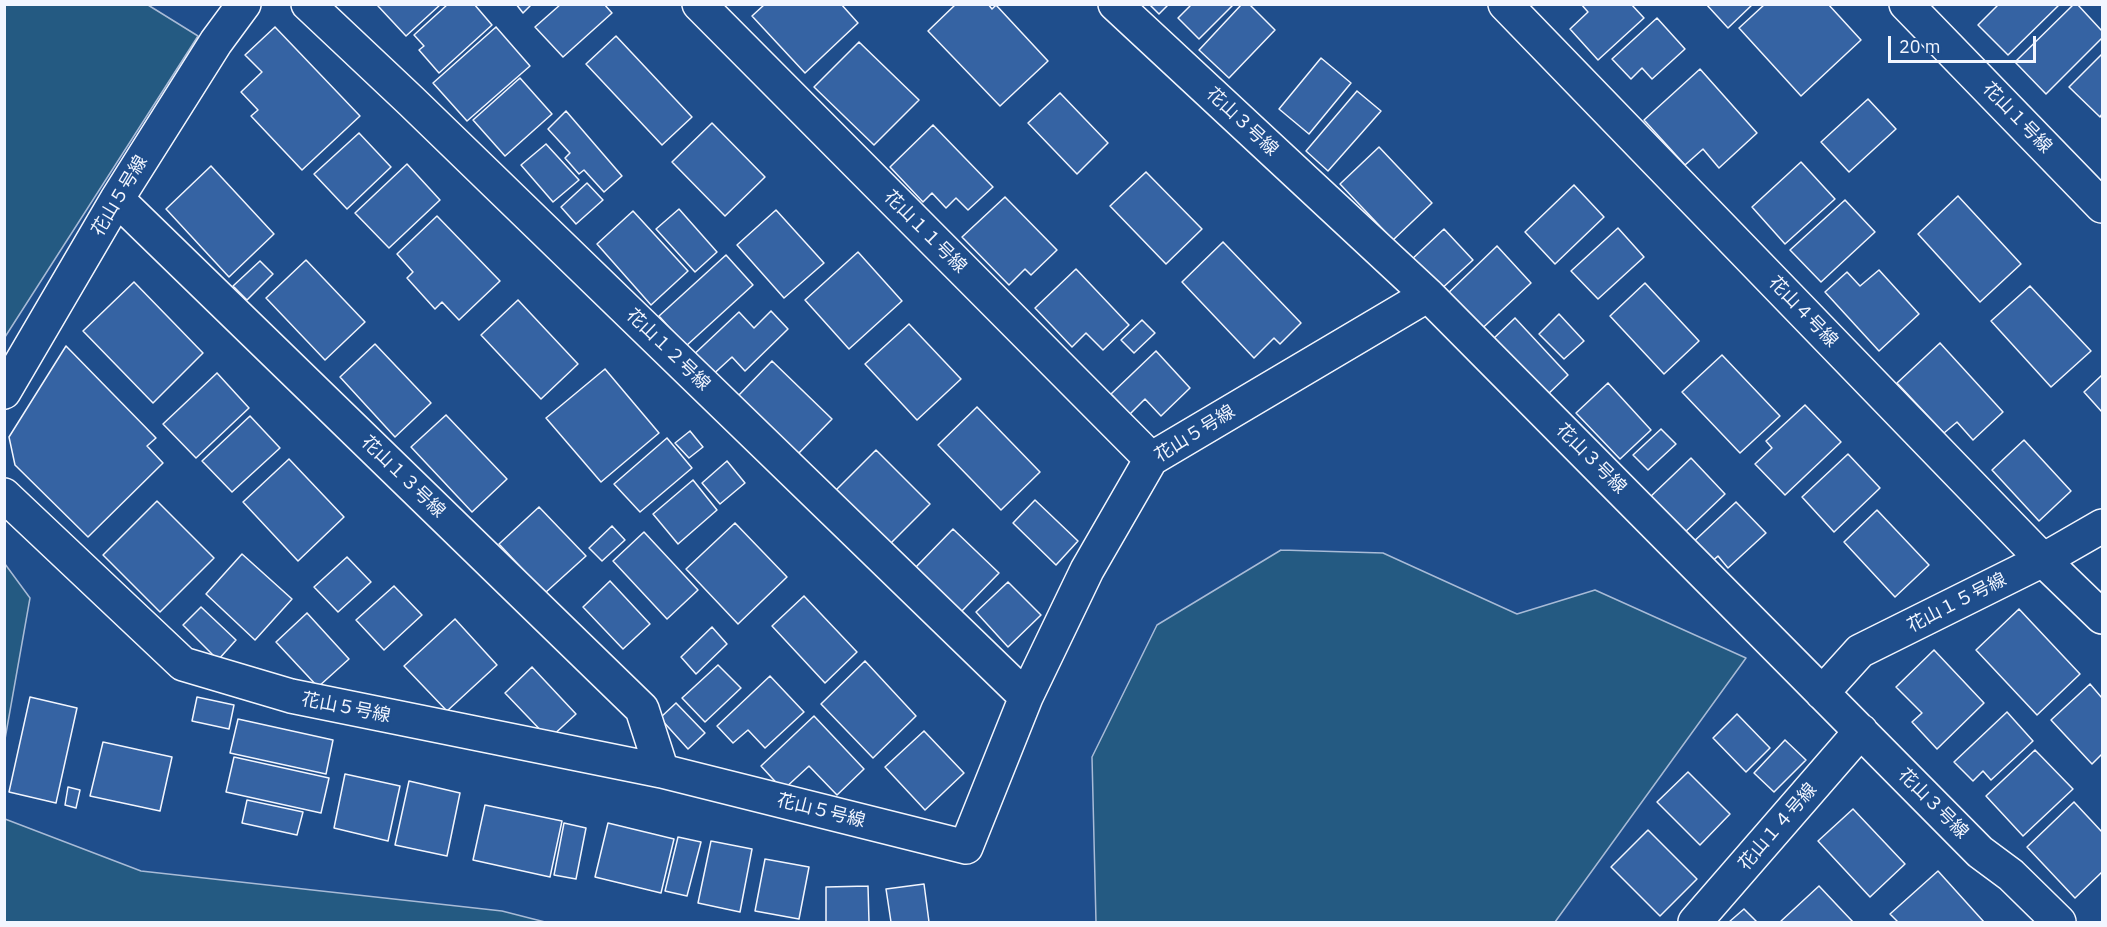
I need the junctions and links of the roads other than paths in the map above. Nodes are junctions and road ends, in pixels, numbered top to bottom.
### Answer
1 (244, 4) edge
2 (308, 4) edge
3 (699, 4) edge
4 (1115, 4) edge
5 (1505, 4) edge
6 (1906, 4) edge
7 (117, 199) junction
8 (2103, 206) edge
9 (1428, 295) junction
10 (4, 392) edge
11 (1151, 459) junction
12 (4, 495) edge
13 (2103, 526) edge
14 (2043, 560) junction
15 (2103, 617) edge
16 (1822, 693) junction
17 (1026, 697) junction
18 (1861, 731) junction
19 (662, 771) junction
20 (1695, 922) edge
21 (2059, 922) edge

1 - 7 street, 花山５号線
2 - 17 street, 花山１２号線
3 - 11 street, 花山１１号線
4 - 9 street, 花山３号線
5 - 14 street, 花山４号線
6 - 8 street, 花山１号線
7 - 10 street, 花山５号線
7 - 19 street, 花山１３号線
9 - 11 street, 花山５号線
9 - 16 street, 花山３号線
11 - 17 street, 花山５号線
12 - 19 street, 花山５号線
13 - 14 street, 花山１５号線
14 - 15 street, 花山４号線
14 - 16 street, 花山１５号線
16 - 18 street, 花山３号線
17 - 19 street, 花山５号線
18 - 20 street, 花山１４号線
18 - 21 street, 花山３号線

